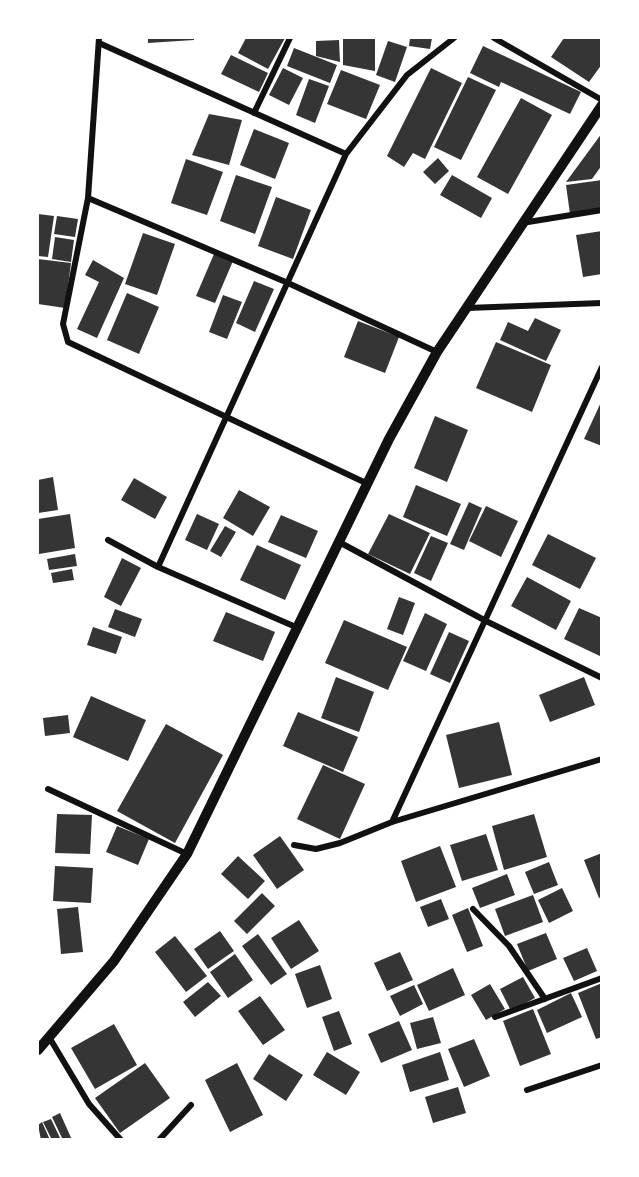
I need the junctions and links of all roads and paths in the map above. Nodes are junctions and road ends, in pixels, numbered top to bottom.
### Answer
1 (290, 38) edge
2 (454, 38) edge
3 (494, 38) edge
4 (99, 40) edge
5 (602, 100) edge
6 (602, 105) edge
7 (254, 113) junction
8 (346, 154) junction
9 (88, 198) junction
10 (602, 210) edge
11 (521, 224) junction
12 (288, 283) junction
13 (602, 303) edge
14 (467, 308) junction
15 (437, 352) junction
16 (602, 367) edge
17 (226, 417) junction
18 (368, 484) junction
19 (108, 540) dead end
20 (339, 542) junction
21 (158, 567) junction
22 (486, 621) junction
23 (298, 628) junction
24 (602, 678) edge
25 (602, 759) edge
26 (48, 789) dead end
27 (392, 822) junction
28 (294, 845) dead end
29 (187, 854) junction
30 (472, 909) dead end
31 (602, 978) edge
32 (545, 999) junction
33 (495, 1017) dead end
34 (49, 1037) junction
35 (38, 1050) edge
36 (602, 1065) edge
37 (527, 1090) dead end
38 (191, 1105) dead end
39 (121, 1140) edge
40 (159, 1140) edge

1 - 7 street
2 - 8 street
3 - 5 street
4 - 7 street
4 - 9 street
6 - 11 street
7 - 8 street
8 - 12 street
9 - 12 street
9 - 17 street
10 - 11 street
11 - 14 street
12 - 15 street
12 - 17 street
13 - 14 street
14 - 15 street
15 - 18 street
16 - 22 street
17 - 18 street
17 - 21 street
18 - 20 street
19 - 21 street
20 - 22 street
20 - 23 street
21 - 23 street
22 - 24 street
22 - 27 street
23 - 29 street
25 - 27 street
26 - 29 street
27 - 28 street
29 - 34 street
30 - 32 street
31 - 32 street
32 - 33 street
34 - 35 street
34 - 39 street
36 - 37 street
38 - 40 street

